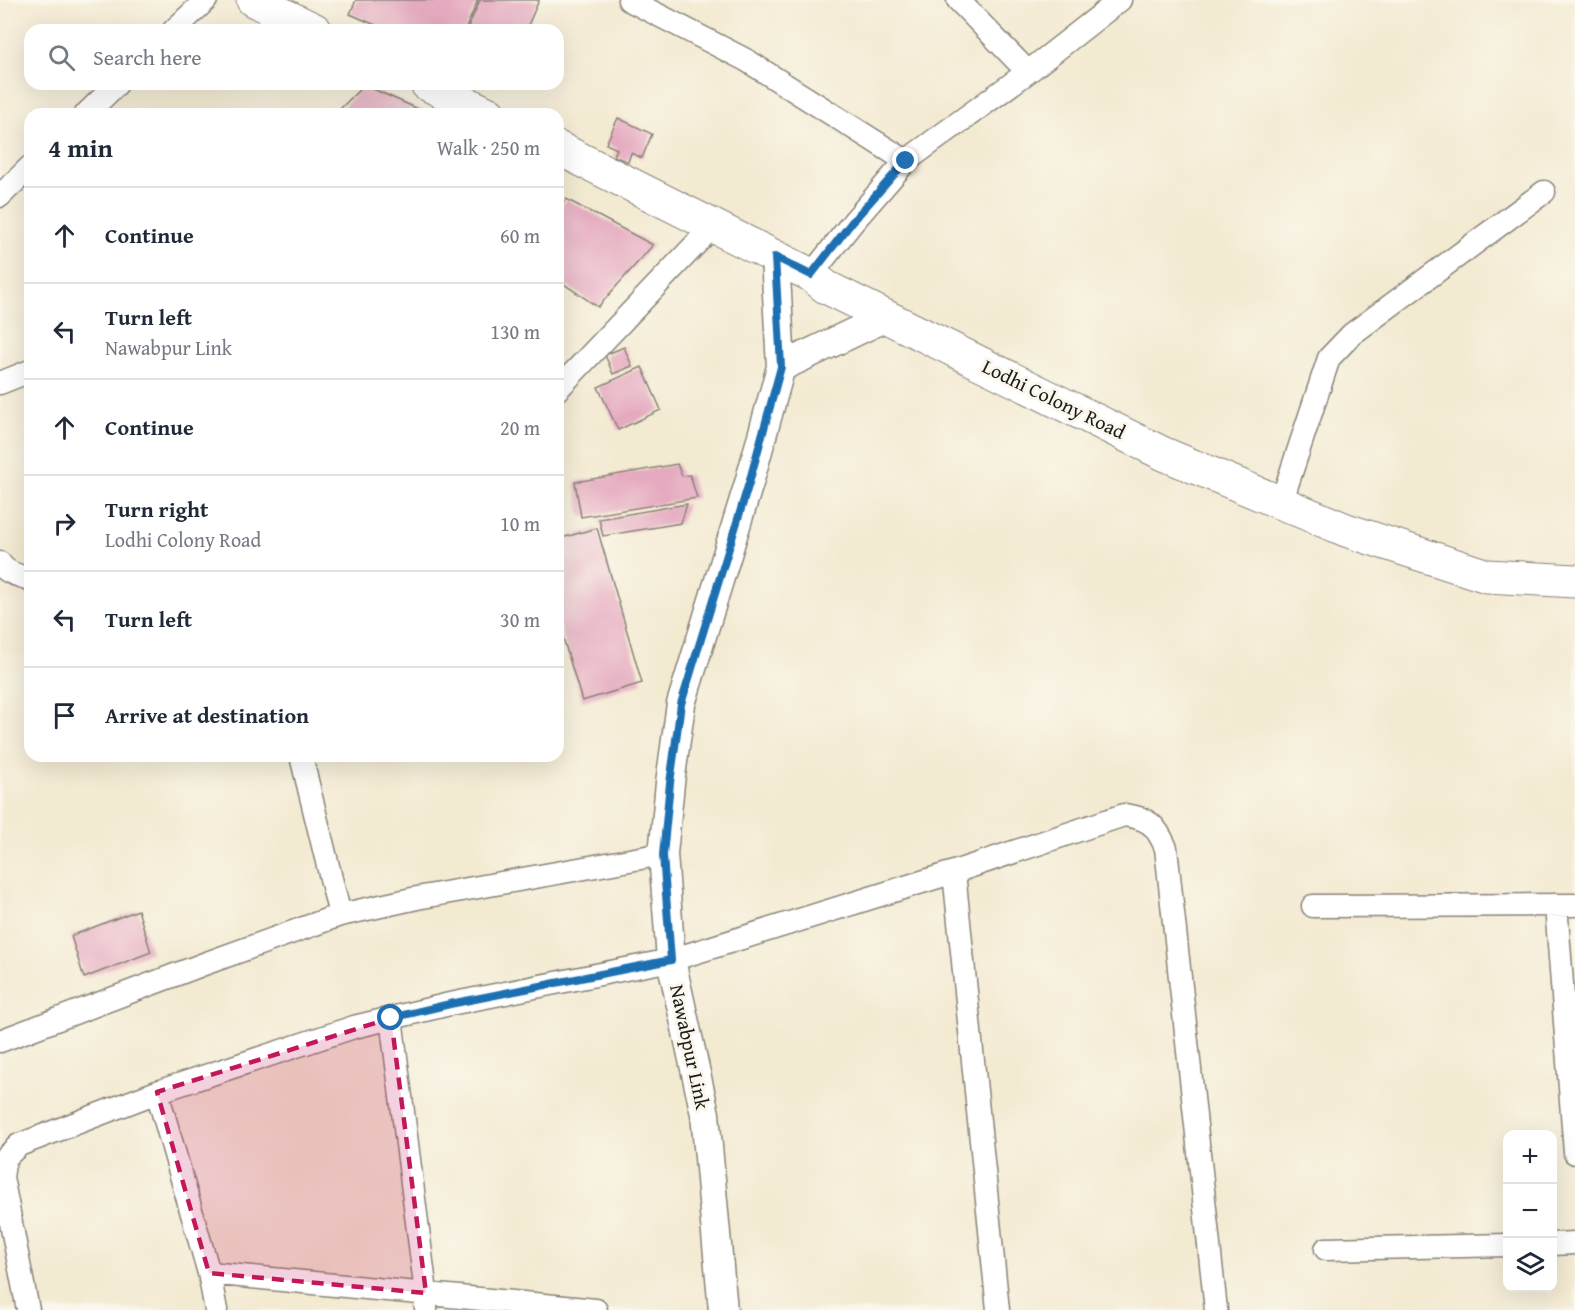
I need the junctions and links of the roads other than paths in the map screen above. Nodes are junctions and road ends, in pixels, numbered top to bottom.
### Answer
1 (206, 0) edge
2 (253, 0) edge
3 (629, 0) edge
4 (958, 0) edge
5 (1120, 0) edge
6 (180, 24) edge
7 (303, 24) edge
8 (1028, 72) junction
9 (111, 90) edge
10 (439, 90) edge
11 (92, 108) edge
12 (477, 108) edge
13 (564, 151) edge
14 (906, 161) junction
15 (24, 173) edge
16 (1544, 192) dead end
17 (0, 196) edge
18 (714, 225) junction
19 (775, 257) junction
20 (811, 275) junction
21 (886, 317) junction
22 (781, 367) junction
23 (24, 373) edge
24 (0, 383) edge
25 (564, 383) edge
26 (1281, 503) junction
27 (0, 562) edge
28 (24, 578) edge
29 (1575, 581) edge
30 (302, 762) edge
31 (663, 855) junction
32 (954, 872) junction
33 (1565, 905) edge
34 (1313, 906) dead end
35 (340, 915) junction
36 (671, 960) junction
37 (391, 1018) junction
38 (0, 1041) edge
39 (1572, 1073) edge
40 (157, 1092) junction
41 (1575, 1153) edge
42 (1575, 1243) edge
43 (1557, 1244) edge
44 (1503, 1245) edge
45 (1326, 1249) dead end
46 (209, 1273) junction
47 (426, 1302) edge
48 (28, 1310) edge
49 (216, 1310) edge
50 (596, 1310) edge
51 (723, 1310) edge
52 (998, 1310) edge
53 (1216, 1310) edge

1 - 6 street
2 - 7 main road
3 - 14 street
4 - 8 street
5 - 8 street
8 - 14 street
9 - 11 street
10 - 12 main road
13 - 18 main road, Lodhi Colony Road
14 - 20 street
15 - 17 street
16 - 26 street
18 - 19 main road, Lodhi Colony Road
18 - 25 street
19 - 20 main road, Lodhi Colony Road
19 - 22 street, Nawabpur Link
20 - 21 main road, Lodhi Colony Road
21 - 22 street
21 - 26 main road, Lodhi Colony Road
22 - 31 street, Nawabpur Link
23 - 24 street
26 - 29 main road, Lodhi Colony Road
27 - 28 street
30 - 35 street
31 - 35 street
31 - 36 street, Nawabpur Link
32 - 36 street
32 - 52 street
32 - 53 street
33 - 34 street
33 - 39 street
35 - 38 street
36 - 37 street
36 - 51 street, Nawabpur Link
37 - 40 street
37 - 47 street
39 - 41 street
40 - 46 street
40 - 48 street
42 - 43 street
44 - 45 street
46 - 47 street
46 - 49 street
47 - 50 street

